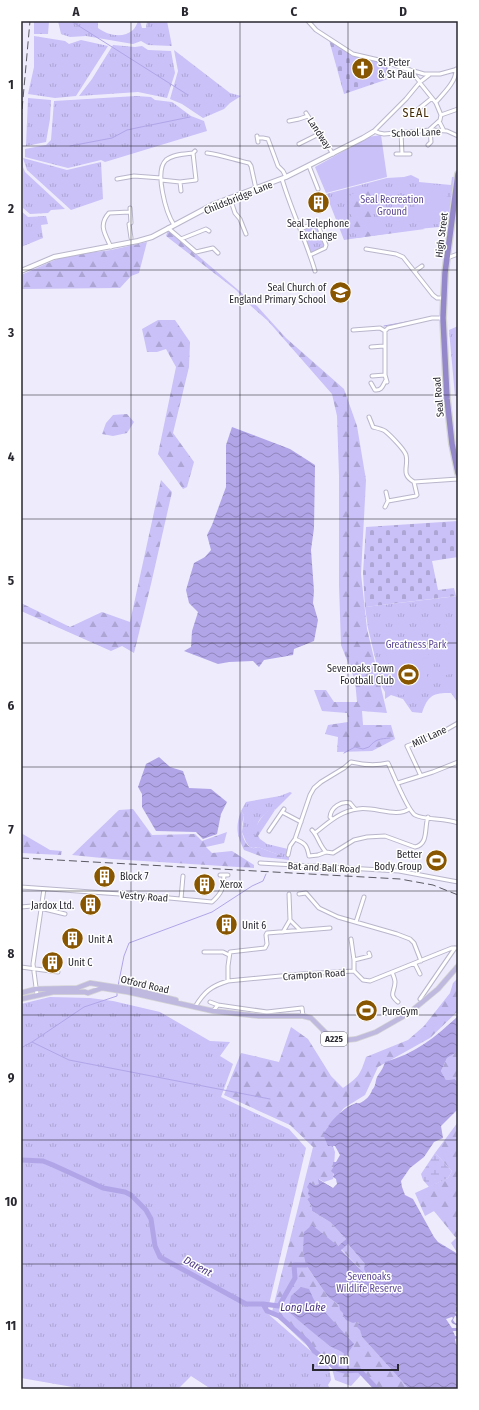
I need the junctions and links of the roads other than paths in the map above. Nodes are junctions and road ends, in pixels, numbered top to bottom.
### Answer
1 (308, 21) edge
2 (457, 69) edge
3 (410, 70) junction
4 (429, 75) junction
5 (420, 83) junction
6 (432, 98) junction
7 (436, 102) junction
8 (458, 109) edge
9 (416, 111) dead end
10 (441, 115) junction
11 (289, 121) dead end
12 (439, 121) junction
13 (430, 130) junction
14 (374, 131) junction
15 (444, 131) junction
16 (401, 132) junction
17 (320, 134) junction
18 (458, 136) edge
19 (258, 139) dead end
20 (298, 144) dead end
21 (428, 145) dead end
22 (207, 153) dead end
23 (333, 154) junction
24 (396, 154) dead end
25 (402, 154) junction
26 (410, 154) dead end
27 (309, 166) junction
28 (458, 174) edge
29 (284, 178) junction
30 (117, 179) dead end
31 (161, 179) junction
32 (180, 182) junction
33 (256, 189) junction
34 (318, 189) dead end
35 (180, 191) dead end
36 (230, 198) junction
37 (174, 225) junction
38 (168, 228) junction
39 (300, 229) junction
40 (209, 231) dead end
41 (246, 231) dead end
42 (131, 238) dead end
43 (181, 239) junction
44 (111, 247) junction
45 (366, 249) dead end
46 (218, 253) dead end
47 (458, 254) edge
48 (310, 255) junction
49 (448, 258) junction
50 (422, 266) dead end
51 (21, 271) edge
52 (315, 271) dead end
53 (415, 271) junction
54 (444, 298) junction
55 (443, 318) junction
56 (354, 330) dead end
57 (385, 331) junction
58 (384, 346) junction
59 (371, 347) dead end
60 (385, 375) junction
61 (372, 376) dead end
62 (371, 383) dead end
63 (369, 417) dead end
64 (458, 473) edge
65 (458, 479) edge
66 (414, 482) junction
67 (386, 492) dead end
68 (388, 501) junction
69 (385, 507) dead end
70 (458, 722) edge
71 (458, 762) edge
72 (420, 776) junction
73 (398, 783) junction
74 (356, 809) junction
75 (409, 809) junction
76 (428, 818) junction
77 (332, 820) junction
78 (269, 822) dead end
79 (301, 822) junction
80 (458, 823) edge
81 (273, 825) junction
82 (312, 830) dead end
83 (269, 831) dead end
84 (315, 833) junction
85 (295, 839) junction
86 (326, 852) junction
87 (288, 855) dead end
88 (260, 862) dead end
89 (220, 875) dead end
90 (183, 876) dead end
91 (458, 882) edge
92 (21, 887) edge
93 (44, 889) junction
94 (289, 894) dead end
95 (299, 894) dead end
96 (364, 897) dead end
97 (181, 899) junction
98 (21, 907) edge
99 (42, 909) junction
100 (65, 914) dead end
101 (290, 920) junction
102 (356, 922) junction
103 (330, 928) dead end
104 (300, 930) junction
105 (283, 932) junction
106 (351, 940) dead end
107 (457, 948) edge
108 (204, 952) dead end
109 (370, 953) dead end
110 (229, 955) junction
111 (354, 960) junction
112 (421, 960) junction
113 (415, 964) junction
114 (458, 966) edge
115 (21, 967) edge
116 (34, 970) junction
117 (354, 971) junction
118 (58, 972) dead end
119 (392, 972) junction
120 (420, 974) dead end
121 (228, 981) junction
122 (91, 983) junction
123 (84, 986) junction
124 (36, 989) junction
125 (92, 991) junction
126 (85, 992) junction
127 (21, 993) edge
128 (37, 996) junction
129 (21, 999) edge
130 (420, 999) dead end
131 (210, 1002) dead end
132 (398, 1002) dead end
133 (218, 1005) junction
134 (195, 1006) junction
135 (213, 1011) junction
136 (303, 1016) junction

1 - 3 street
2 - 4 street
2 - 7 street
3 - 4 street
3 - 5 street
4 - 5 street, Childsbridge Lane
5 - 6 street
5 - 14 street, Childsbridge Lane
6 - 7 street
6 - 9 street
7 - 10 street
8 - 10 street
10 - 12 street
11 - 17 street, Landway
12 - 13 street
12 - 15 street
13 - 15 street, School Lane
13 - 16 street, School Lane
13 - 21 street
14 - 16 street, School Lane
14 - 23 street, Childsbridge Lane
15 - 18 street, School Lane
16 - 25 street
17 - 20 street
17 - 23 street, Landway
19 - 29 street
22 - 33 street
23 - 27 street, Childsbridge Lane
24 - 25 street
25 - 26 street
27 - 29 street, Childsbridge Lane
27 - 34 street
28 - 49 highway, High Street
29 - 33 street, Childsbridge Lane
29 - 39 street
30 - 31 street
31 - 32 street
31 - 32 street
31 - 37 street
32 - 35 street
33 - 36 street, Childsbridge Lane
36 - 37 street, Childsbridge Lane
36 - 41 street
37 - 38 street, Childsbridge Lane
38 - 43 street
38 - 44 street, Childsbridge Lane
39 - 48 street
39 - 48 street
40 - 43 street
42 - 44 street
43 - 46 street
44 - 51 street, Childsbridge Lane
45 - 53 street
47 - 49 street
48 - 52 street
49 - 54 highway, High Street
50 - 53 street
53 - 54 street
54 - 55 highway, High Street
55 - 57 street
55 - 64 highway, Seal Road
56 - 57 street
57 - 58 street
58 - 59 street
58 - 60 street
60 - 61 street
60 - 62 street
63 - 66 street
65 - 66 street
66 - 68 street
67 - 68 street
68 - 69 street
70 - 72 street, Mill Lane
71 - 72 street
72 - 73 street
73 - 75 street
73 - 79 street
74 - 75 street
74 - 77 street
74 - 77 street
75 - 76 street
76 - 80 street
76 - 86 street
77 - 84 street
78 - 81 street
79 - 81 street
79 - 85 street
81 - 83 street
82 - 84 street
84 - 86 street
85 - 86 street
85 - 87 street
88 - 91 street, Bat and Ball Road
89 - 97 street, Vestry Road
90 - 97 street
92 - 93 street, Vestry Road
93 - 97 street, Vestry Road
93 - 99 street
94 - 101 street
95 - 102 street
96 - 102 street
98 - 99 street
99 - 100 street
99 - 116 street
101 - 104 street
101 - 105 street
102 - 112 street
103 - 104 street
104 - 105 street
105 - 110 street
106 - 111 street
107 - 112 street, Crampton Road
107 - 130 street
108 - 110 street
109 - 111 street
110 - 121 street
111 - 117 street
112 - 113 street, Crampton Road
113 - 119 street, Crampton Road
113 - 120 street
114 - 136 main road, A225
115 - 116 street
116 - 118 street
116 - 124 street
117 - 119 street, Crampton Road
117 - 121 street, Crampton Road
119 - 132 street
121 - 134 street, Crampton Road
122 - 123 main road
122 - 125 main road
122 - 134 main road, Otford Road
123 - 124 main road
123 - 126 main road
124 - 127 main road
124 - 128 street
125 - 126 main road, Otford Road
125 - 134 main road, Otford Road
126 - 128 main road, Otford Road
128 - 129 main road, Otford Road
131 - 133 street
133 - 135 street
133 - 136 street
134 - 135 main road, Otford Road
135 - 136 main road, Otford Road

